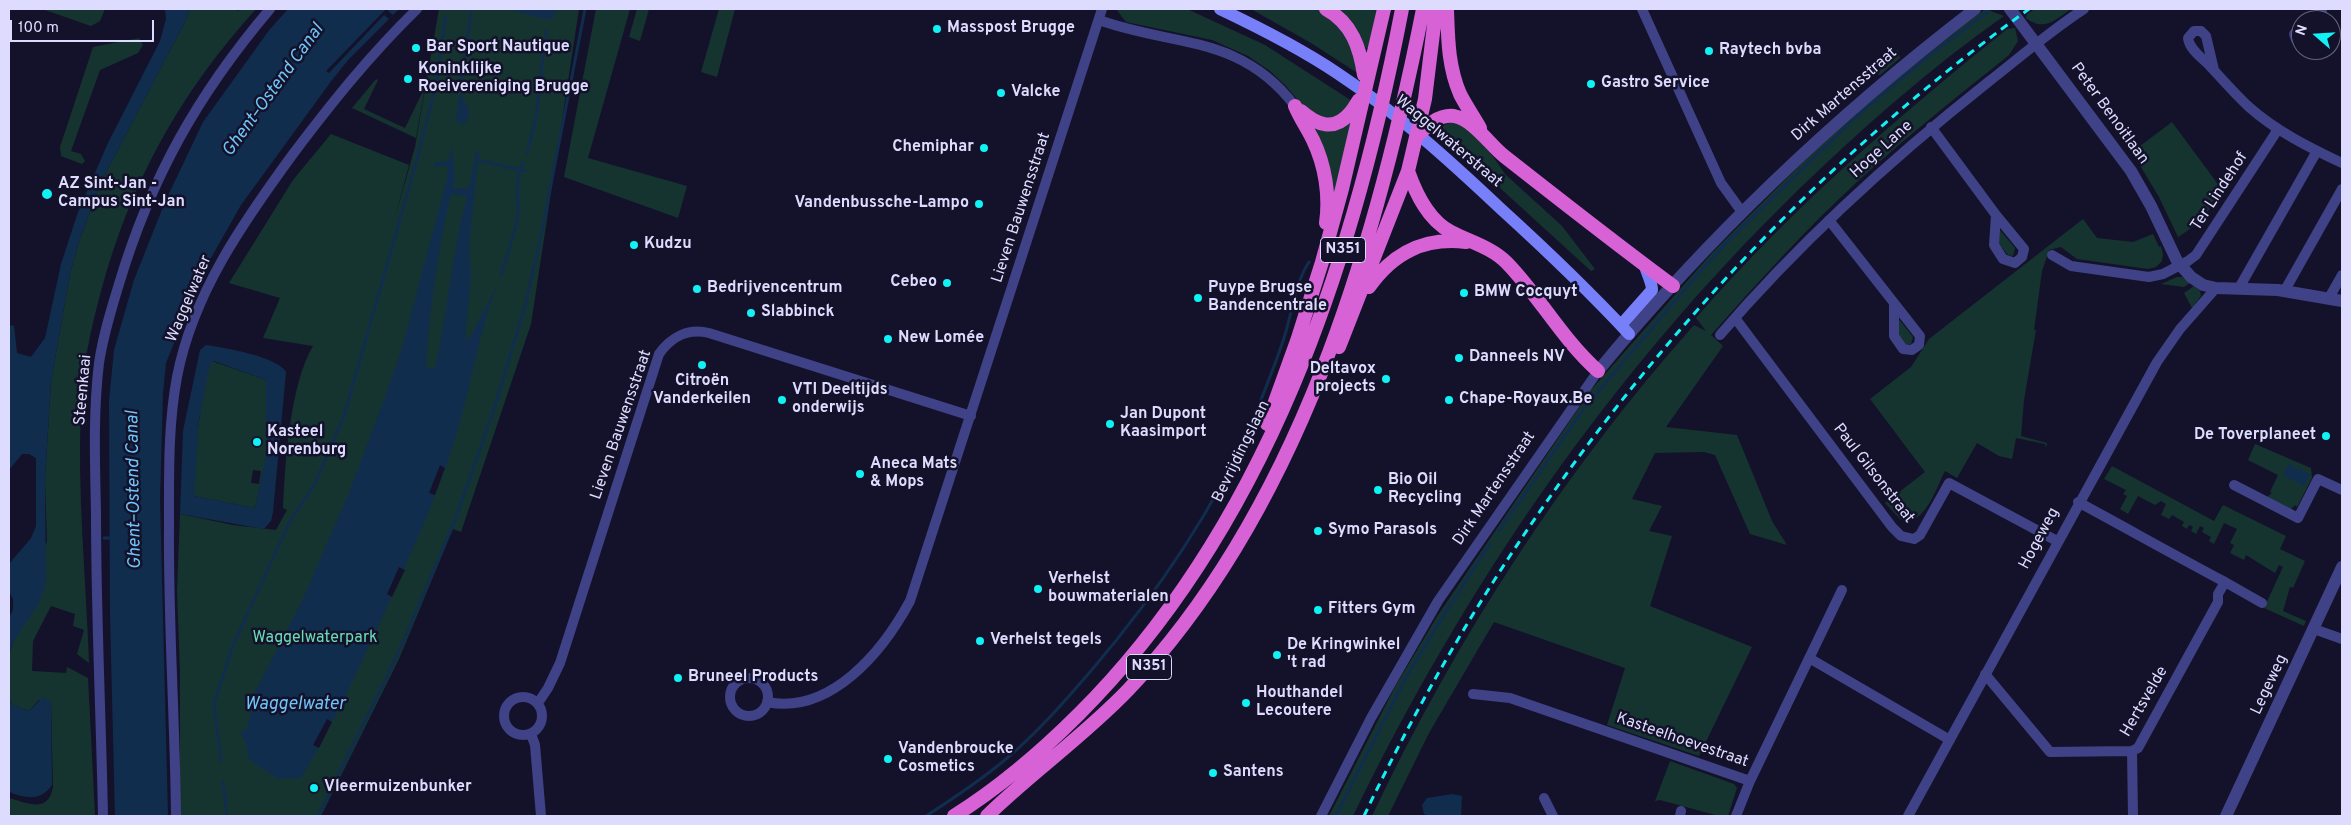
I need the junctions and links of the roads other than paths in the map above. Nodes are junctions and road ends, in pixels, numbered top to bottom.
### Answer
1 (270, 9) edge
2 (417, 9) edge
3 (1102, 9) edge
4 (1220, 9) edge
5 (1326, 9) edge
6 (1384, 9) edge
7 (1402, 9) edge
8 (1423, 9) edge
9 (1436, 9) edge
10 (1447, 9) edge
11 (1642, 9) edge
12 (1975, 9) edge
13 (2010, 9) edge
14 (2084, 9) edge
15 (1099, 20) junction
16 (2037, 44) junction
17 (2214, 70) dead end
18 (1364, 91) junction
19 (1295, 106) junction
20 (1931, 127) junction
21 (2276, 128) junction
22 (1416, 137) junction
23 (1484, 138) junction
24 (2317, 151) junction
25 (2342, 163) edge
26 (1408, 171) junction
27 (2342, 189) edge
28 (1742, 212) junction
29 (1996, 215) dead end
30 (1829, 220) junction
31 (1476, 243) junction
32 (2052, 255) dead end
33 (2180, 265) junction
34 (1646, 266) junction
35 (2342, 275) edge
36 (1315, 284) junction
37 (1673, 286) junction
38 (2216, 288) junction
39 (2239, 288) junction
40 (2285, 290) junction
41 (2329, 298) junction
42 (2342, 301) edge
43 (1894, 305) dead end
44 (1356, 306) junction
45 (1735, 318) junction
46 (1625, 330) junction
47 (1720, 335) dead end
48 (1598, 371) junction
49 (1318, 378) junction
50 (971, 416) junction
51 (1250, 480) junction
52 (2234, 485) dead end
53 (2342, 490) edge
54 (2078, 502) junction
55 (2057, 541) junction
56 (2342, 567) edge
57 (2225, 582) junction
58 (1842, 590) dead end
59 (2262, 603) dead end
60 (2314, 629) junction
61 (2342, 639) edge
62 (1809, 658) junction
63 (1985, 674) junction
64 (1473, 694) dead end
65 (768, 702) dead end
66 (538, 703) junction
67 (531, 734) junction
68 (1950, 740) junction
69 (2132, 751) junction
70 (1750, 781) junction
71 (1544, 798) dead end
72 (998, 806) junction
73 (103, 816) edge
74 (176, 816) edge
75 (541, 816) edge
76 (954, 816) edge
77 (980, 816) edge
78 (987, 816) edge
79 (1321, 816) edge
80 (1553, 816) edge
81 (1736, 816) edge
82 (1908, 816) edge
83 (2133, 816) edge
84 (2226, 816) edge

1 - 73 street, Steenkaai
2 - 74 street, Waggelwater
3 - 15 street, Lieven Bauwensstraat
4 - 46 main road, Waggelwaterstraat
5 - 18 highway
6 - 18 highway
7 - 51 highway, Bevrijdingslaan / N351
8 - 49 highway, N351
9 - 22 highway
10 - 23 highway
11 - 28 street
12 - 28 street, Dirk Martensstraat
13 - 16 street, Peter Benoitlaan
14 - 16 street, Hoge Lane
15 - 19 street
15 - 50 street, Lieven Bauwensstraat
16 - 20 street, Hoge Lane
16 - 33 street, Peter Benoitlaan
17 - 21 street
18 - 19 highway
18 - 36 highway
19 - 36 highway
20 - 29 street
20 - 30 street, Hoge Lane
21 - 24 street
21 - 33 street, Ter Lindehof
22 - 23 highway
22 - 26 highway
23 - 34 highway
24 - 25 street
24 - 39 street
26 - 31 highway
26 - 44 highway
27 - 40 street
28 - 37 street, Dirk Martensstraat
30 - 43 street
30 - 45 street, Hoge Lane
31 - 44 highway
31 - 48 highway
32 - 33 street
33 - 38 street
34 - 37 highway
34 - 46 main road
35 - 41 street
36 - 51 highway
37 - 46 street, Dirk Martensstraat
38 - 39 street
38 - 54 street, Hogeweg
39 - 40 street
40 - 41 street
41 - 42 street
44 - 49 highway
45 - 47 street, Hoge Lane
45 - 55 street, Paul Gilsonstraat
46 - 48 street, Dirk Martensstraat
48 - 79 street, Dirk Martensstraat
49 - 72 highway, N351
50 - 65 street, Lieven Bauwensstraat
50 - 66 street, Lieven Bauwensstraat
51 - 76 highway, Bevrijdingslaan / N351
52 - 53 street
54 - 55 street, Hogeweg
54 - 57 street
55 - 63 street, Hogeweg
56 - 60 street, Legeweg
57 - 59 street
57 - 69 street, Hertsvelde
58 - 62 street, Kasteelhoevestraat
60 - 61 street
60 - 84 street, Legeweg
62 - 68 street
62 - 70 street, Kasteelhoevestraat
63 - 68 street, Hogeweg
63 - 69 street, Hertsvelde
64 - 70 street, Kasteelhoevestraat
66 - 67 street
66 - 67 street
67 - 75 street
68 - 82 street, Hogeweg
69 - 83 street
70 - 81 street
71 - 80 street
72 - 77 highway, N351
72 - 78 highway, N351

